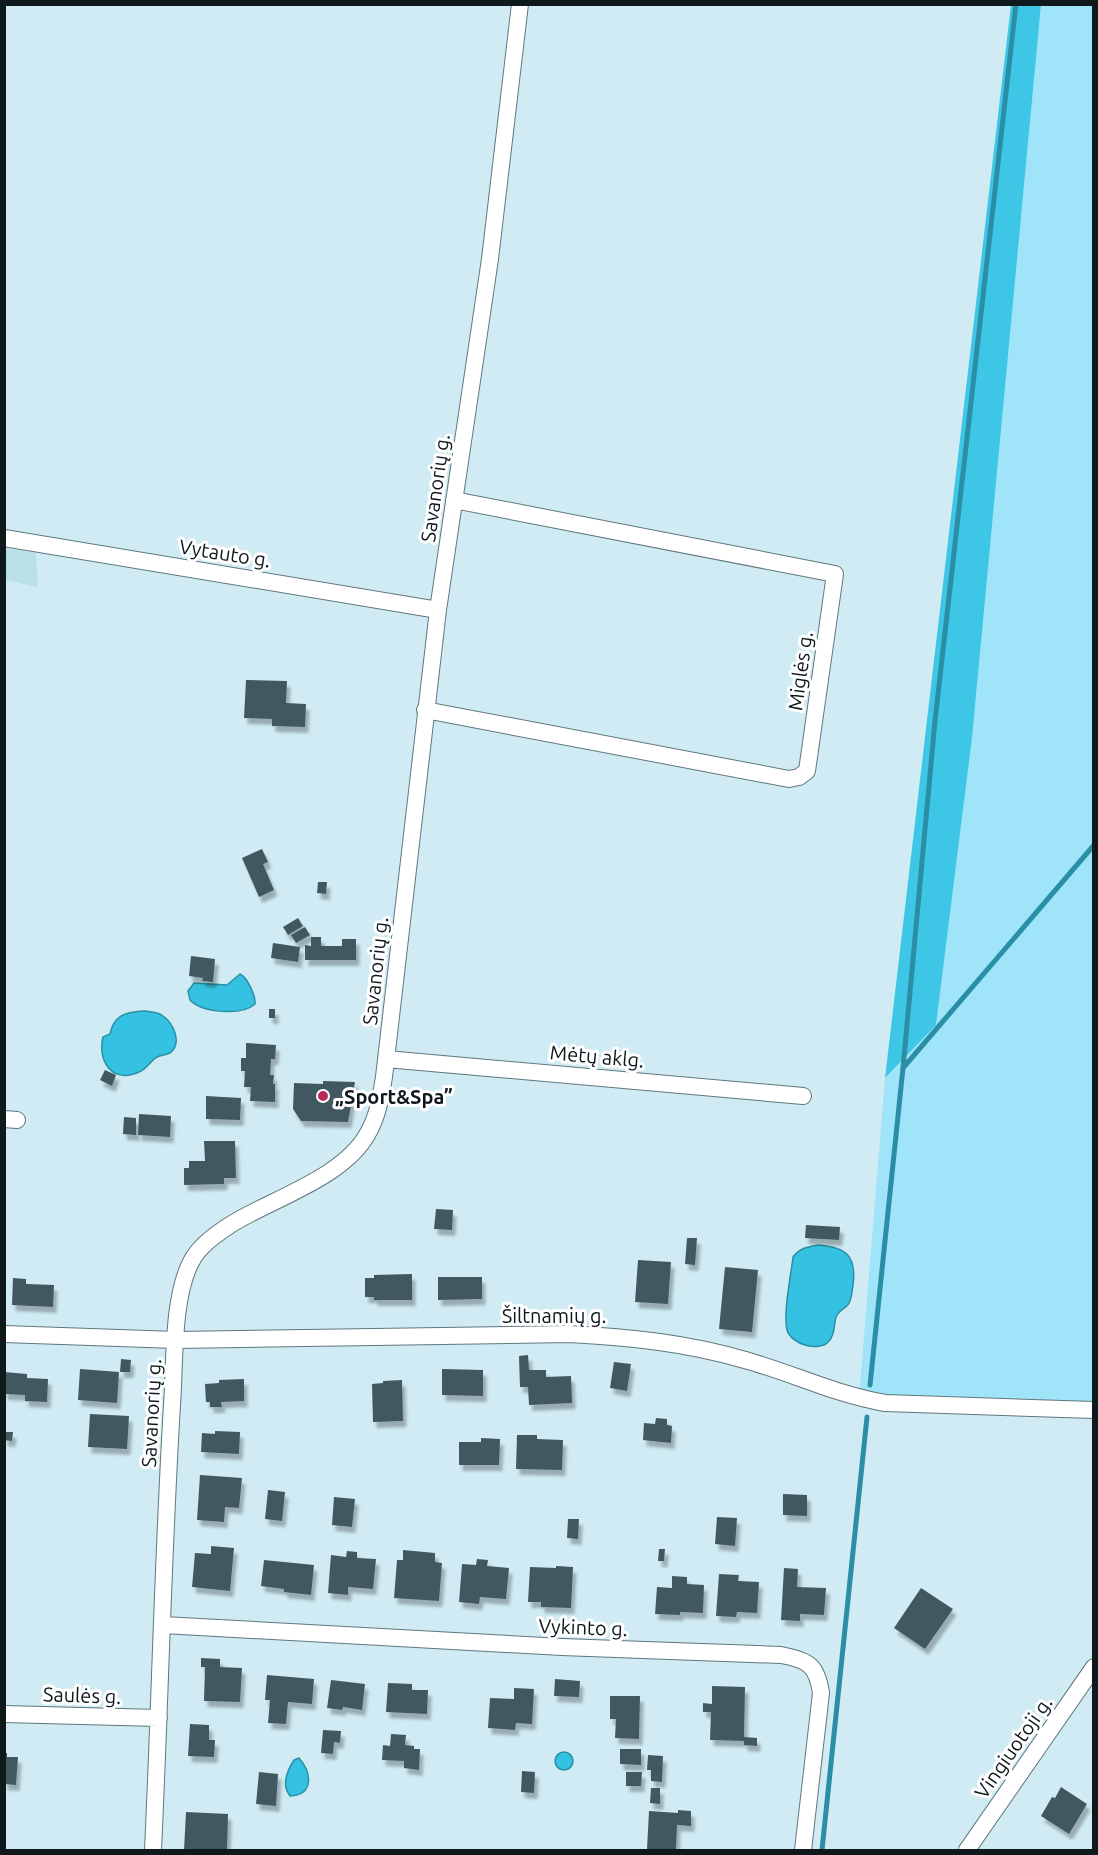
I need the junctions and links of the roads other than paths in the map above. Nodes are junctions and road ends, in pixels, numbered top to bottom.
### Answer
1 (520, 4) edge
2 (454, 500) junction
3 (4, 538) edge
4 (438, 610) junction
5 (425, 710) junction
6 (386, 1059) junction
7 (803, 1096) dead end
8 (4, 1334) edge
9 (176, 1340) junction
10 (1094, 1410) edge
11 (163, 1626) junction
12 (1093, 1668) edge
13 (4, 1714) edge
14 (159, 1718) junction
15 (153, 1851) edge
16 (803, 1851) edge
17 (967, 1851) edge

1 - 2 street, Savanorių g.
2 - 4 street, Savanorių g.
2 - 5 street, Miglės g.
3 - 4 street, Vytauto g.
4 - 5 street, Savanorių g.
5 - 6 street, Savanorių g.
6 - 7 street, Mėtų aklg.
6 - 9 street, Savanorių g.
8 - 9 street, Šiltnamių g.
9 - 10 street, Šiltnamių g.
9 - 11 street, Savanorių g.
11 - 14 street, Savanorių g.
11 - 16 street, Vykinto g.
12 - 17 street, Vingiuotoji g.
13 - 14 street, Saulės g.
14 - 15 street, Savanorių g.

